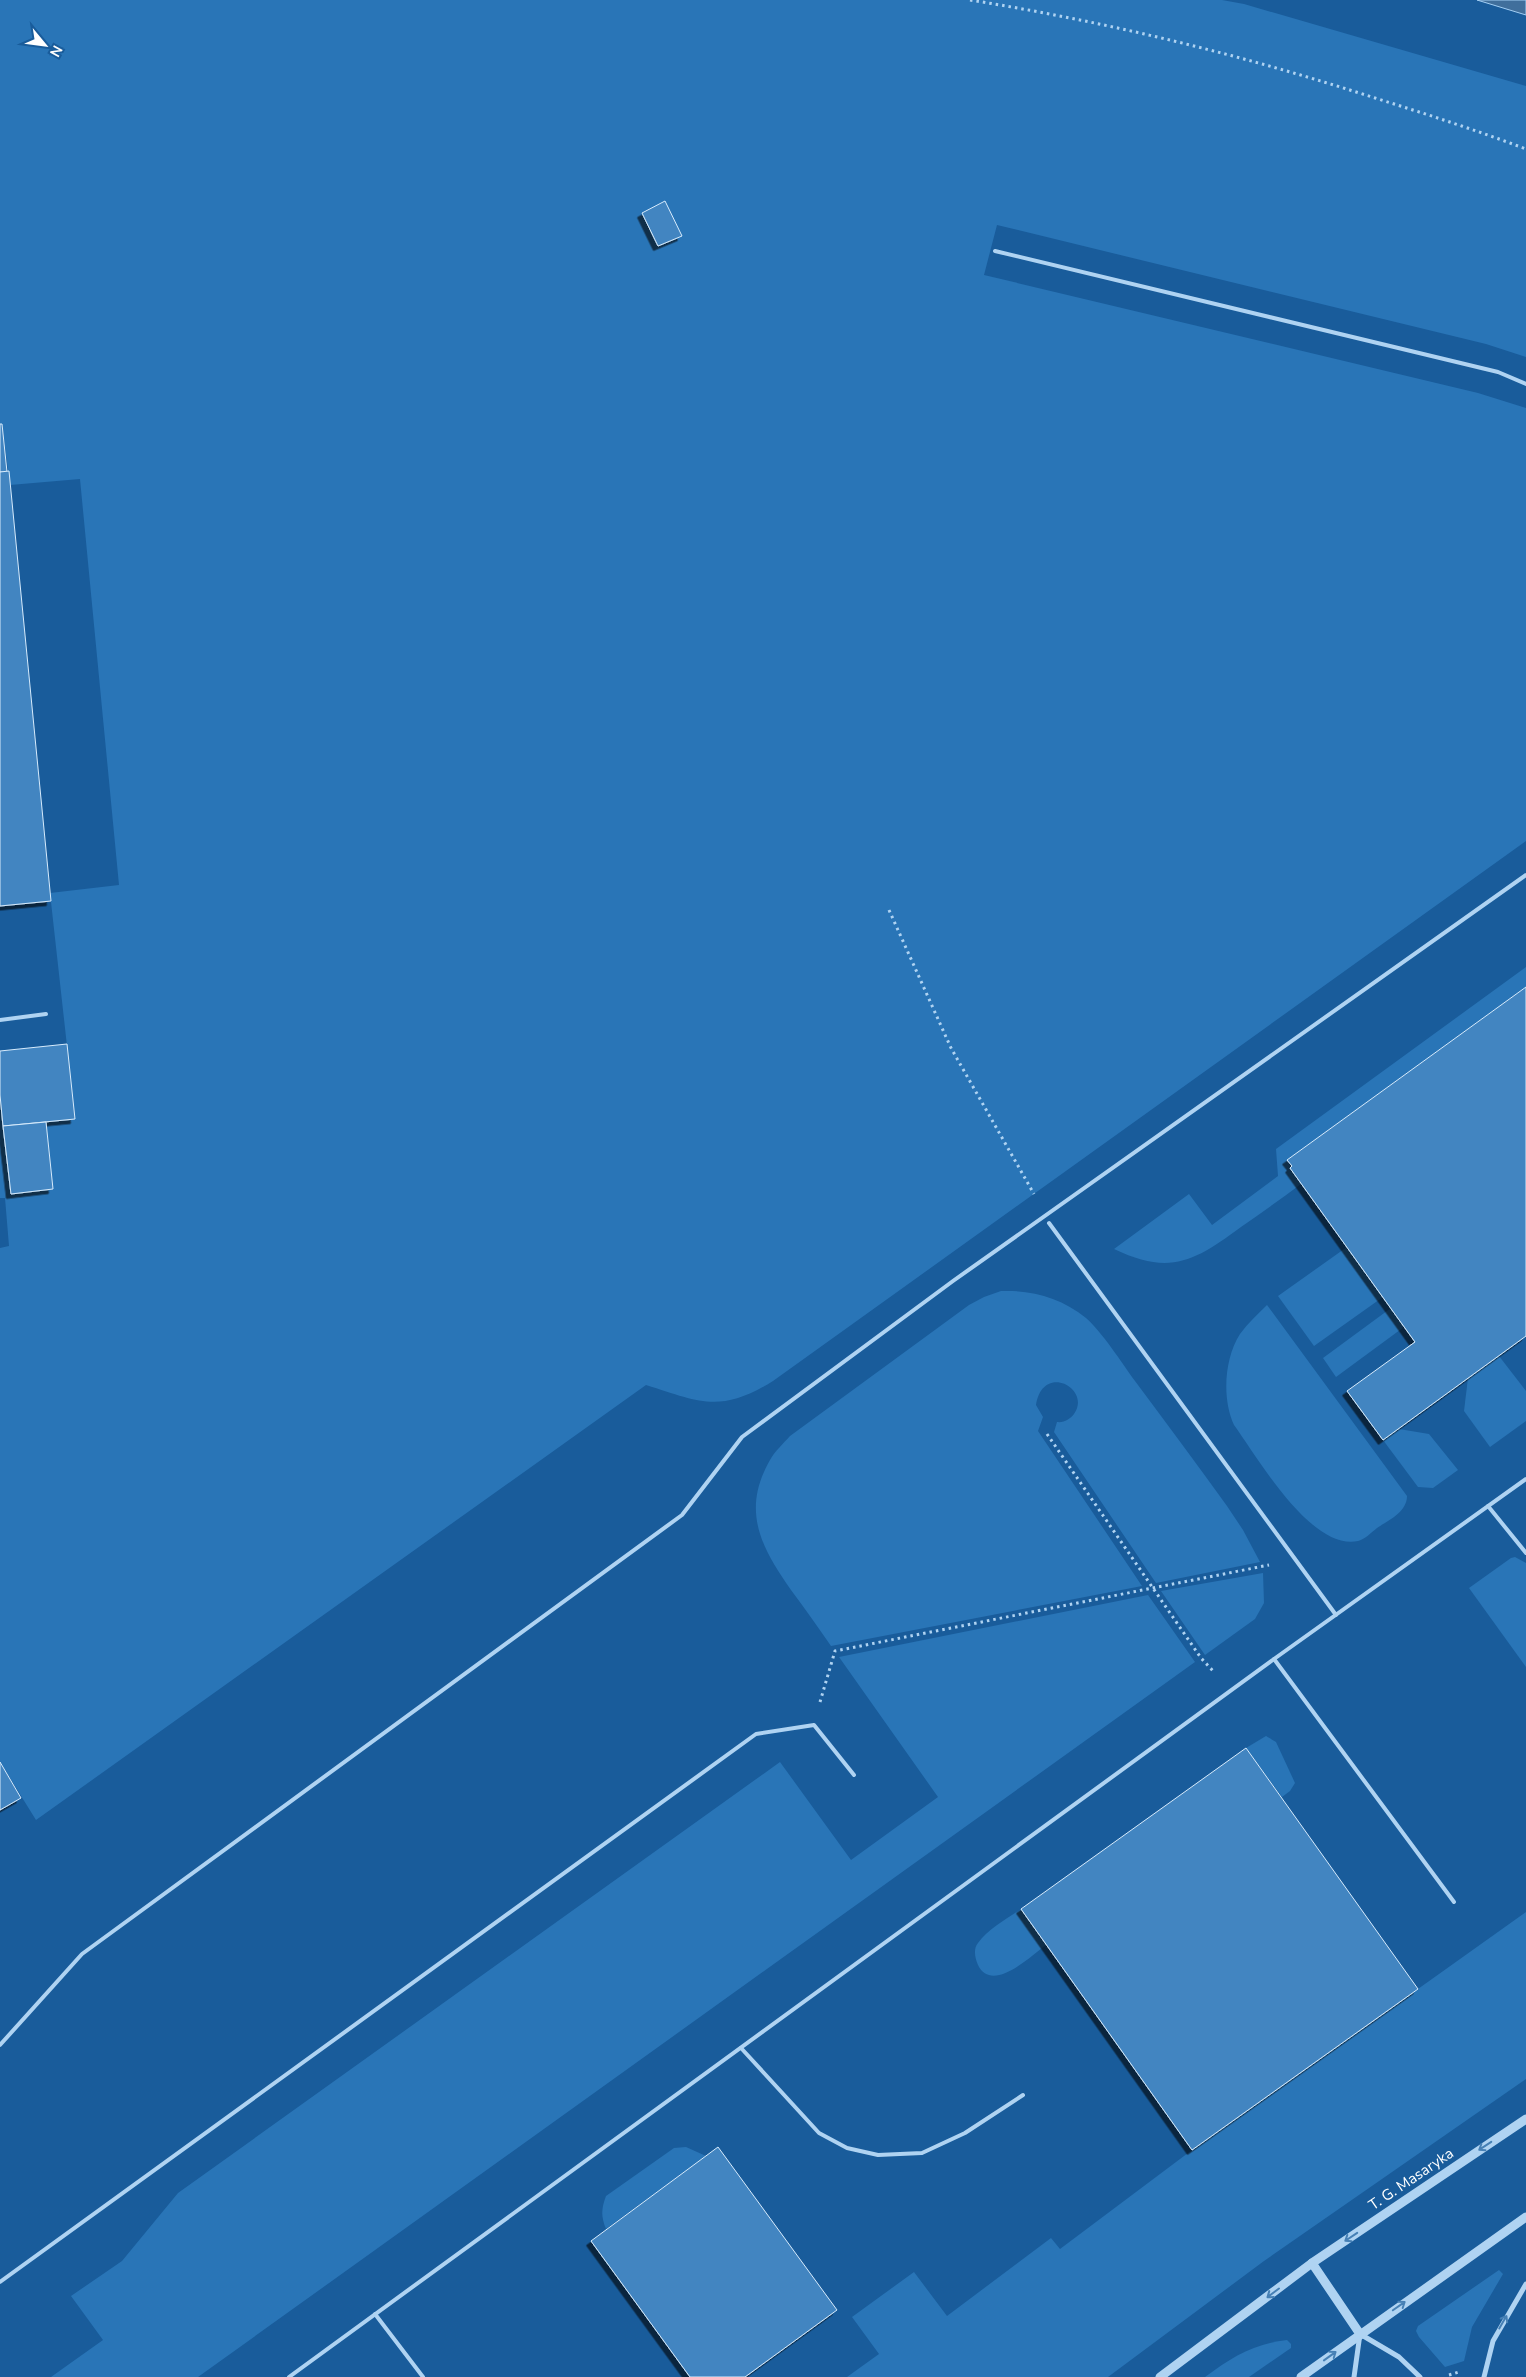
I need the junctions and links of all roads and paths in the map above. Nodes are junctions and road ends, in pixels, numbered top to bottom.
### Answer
1 (970, 0) edge
2 (1526, 149) edge
3 (995, 251) dead end
4 (1526, 384) edge
5 (1526, 875) edge
6 (889, 910) dead end
7 (46, 1014) dead end
8 (0, 1020) edge
9 (1045, 1215) junction
10 (1049, 1223) dead end
11 (1047, 1434) dead end
12 (1526, 1479) edge
13 (1488, 1506) junction
14 (1526, 1553) edge
15 (1294, 1559) junction
16 (1153, 1588) junction
17 (1336, 1615) junction
18 (1274, 1659) junction
19 (1231, 1691) junction
20 (814, 1725) junction
21 (854, 1774) dead end
22 (1454, 1902) dead end
23 (0, 2045) edge
24 (741, 2048) junction
25 (1023, 2095) dead end
26 (1526, 2119) edge
27 (1526, 2217) edge
28 (1312, 2264) junction
29 (0, 2282) edge
30 (1526, 2284) edge
31 (375, 2314) junction
32 (1360, 2334) junction
33 (289, 2377) edge
34 (423, 2377) edge
35 (1160, 2377) edge
36 (1301, 2377) edge
37 (1354, 2377) edge
38 (1420, 2377) edge
39 (1484, 2377) edge

1 - 2 path
3 - 4 lane
5 - 9 lane
6 - 9 path
7 - 8 lane
9 - 23 lane
10 - 15 lane
11 - 16 path
12 - 13 lane
13 - 14 lane
13 - 17 lane
15 - 16 path
15 - 17 lane
16 - 19 path
16 - 20 path
17 - 18 lane
18 - 19 lane
18 - 22 lane
19 - 24 lane
20 - 21 lane
20 - 29 lane
24 - 25 lane
24 - 31 lane
26 -> 28 street, T. G. Masaryka
32 -> 27 street
28 - 32 street
28 -> 35 street, T. G. Masaryka
39 -> 30 street
31 - 33 lane
31 - 34 lane
36 -> 32 street
32 - 37 street
32 - 38 street

